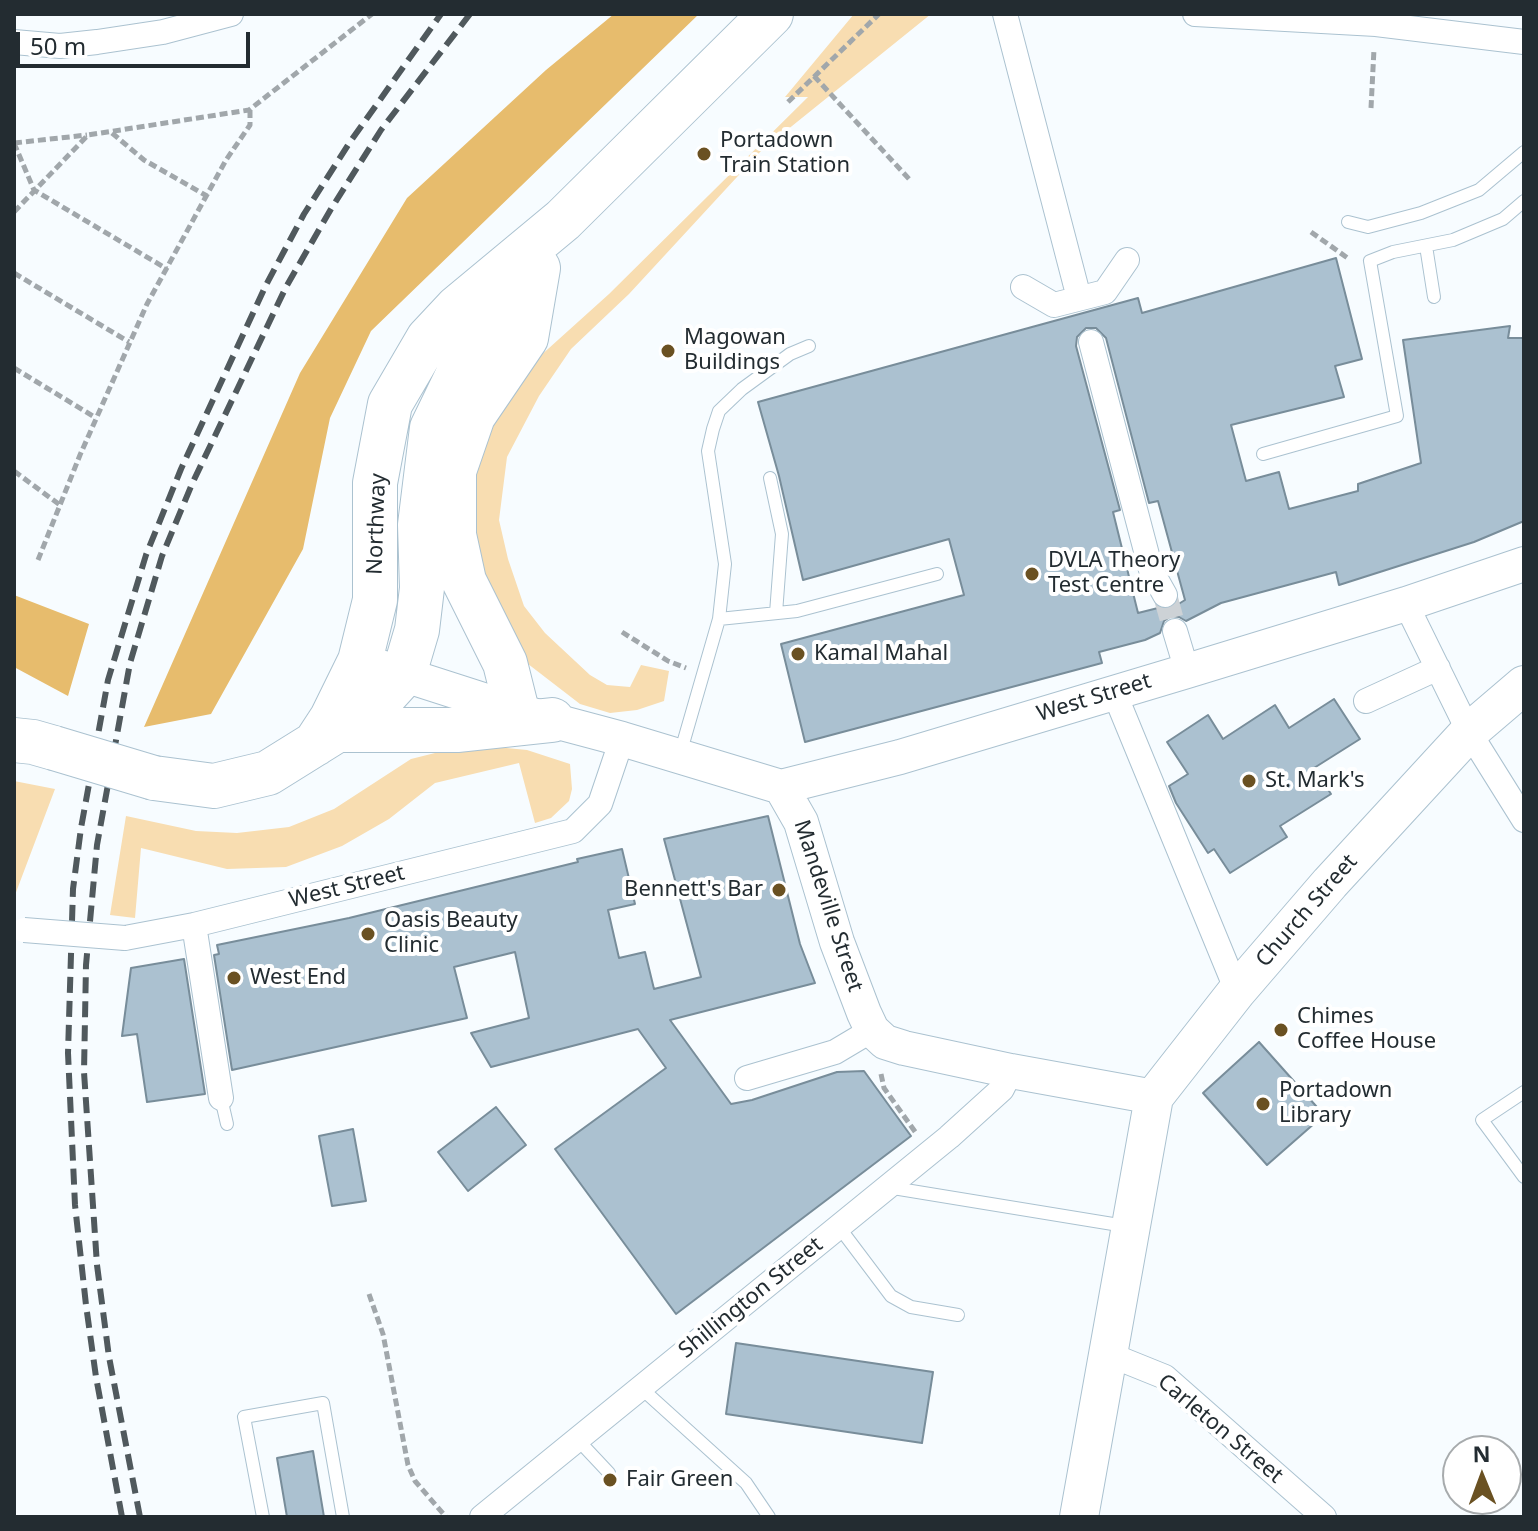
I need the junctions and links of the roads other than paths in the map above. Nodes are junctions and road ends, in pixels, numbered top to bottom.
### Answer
1 (231, 14) edge
2 (771, 14) edge
3 (1005, 14) edge
4 (1195, 14) edge
5 (1236, 15) edge
6 (14, 42) edge
7 (1524, 42) edge
8 (1524, 152) edge
9 (1524, 201) edge
10 (1348, 222) dead end
11 (552, 237) junction
12 (1426, 246) junction
13 (1127, 260) dead end
14 (1023, 287) dead end
15 (1434, 297) dead end
16 (1079, 298) junction
17 (1091, 342) dead end
18 (809, 346) dead end
19 (1263, 454) dead end
20 (770, 478) dead end
21 (1524, 564) edge
22 (937, 574) dead end
23 (1165, 595) tunnel mouth
24 (1406, 604) junction
25 (776, 613) junction
26 (719, 619) junction
27 (1175, 631) tunnel mouth
28 (382, 668) junction
29 (1438, 668) junction
30 (1187, 671) junction
31 (1524, 685) edge
32 (1114, 692) junction
33 (1366, 701) dead end
34 (534, 716) junction
35 (329, 731) junction
36 (1469, 732) junction
37 (622, 739) junction
38 (29, 740) edge
39 (680, 757) junction
40 (795, 792) junction
41 (1524, 820) edge
42 (194, 925) junction
43 (19, 929) edge
44 (1237, 991) junction
45 (872, 1030) junction
46 (1011, 1071) junction
47 (747, 1078) dead end
48 (1524, 1092) edge
49 (1154, 1097) junction
50 (221, 1098) joint
51 (227, 1124) dead end
52 (1524, 1177) edge
53 (887, 1187) junction
54 (839, 1227) junction
55 (1131, 1227) junction
56 (958, 1315) dead end
57 (1108, 1354) junction
58 (641, 1388) junction
59 (578, 1440) junction
60 (609, 1473) dead end
61 (263, 1517) edge
62 (343, 1517) edge
63 (482, 1517) edge
64 (769, 1517) edge
65 (1079, 1517) edge
66 (1324, 1517) edge

1 - 6 street
2 - 11 highway, Northway
3 - 16 street
4 - 5 street
5 - 7 street
8 - 10 lane
9 - 12 lane
11 - 28 highway, Northway
11 - 34 highway
12 - 15 lane
12 - 19 lane
13 - 16 street
14 - 16 street
17 - 23 street
18 - 26 lane
20 - 25 lane
21 - 24 street, West Street
22 - 25 lane
24 - 29 street
24 - 30 street, West Street
25 - 26 lane
26 - 39 lane
27 - 30 street
28 - 34 street
28 - 35 highway, Northway
29 - 33 street
29 - 36 street
30 - 32 street, West Street
31 - 36 main road, Church Street
32 - 40 street, West Street
32 - 44 street
34 - 35 highway
34 - 37 street
35 - 38 highway, bridge
36 - 41 street
36 - 44 main road, Church Street
37 - 39 street
37 - 42 street, West Street
39 - 40 street
40 - 45 street, Mandeville Street
42 - 43 street, West Street, bridge
42 - 50 street
44 - 49 main road, Church Street
45 - 46 street
45 - 47 street
46 - 49 street
46 - 53 street, Shillington Street
48 - 52 lane
49 - 55 main road
50 - 51 lane
53 - 54 street, Shillington Street
53 - 55 lane
54 - 56 lane
54 - 58 street, Shillington Street
55 - 57 main road
57 - 65 main road
57 - 66 street, Carleton Street
58 - 59 street, Shillington Street
58 - 64 lane
59 - 60 lane
59 - 63 street, Shillington Street
61 - 62 lane

